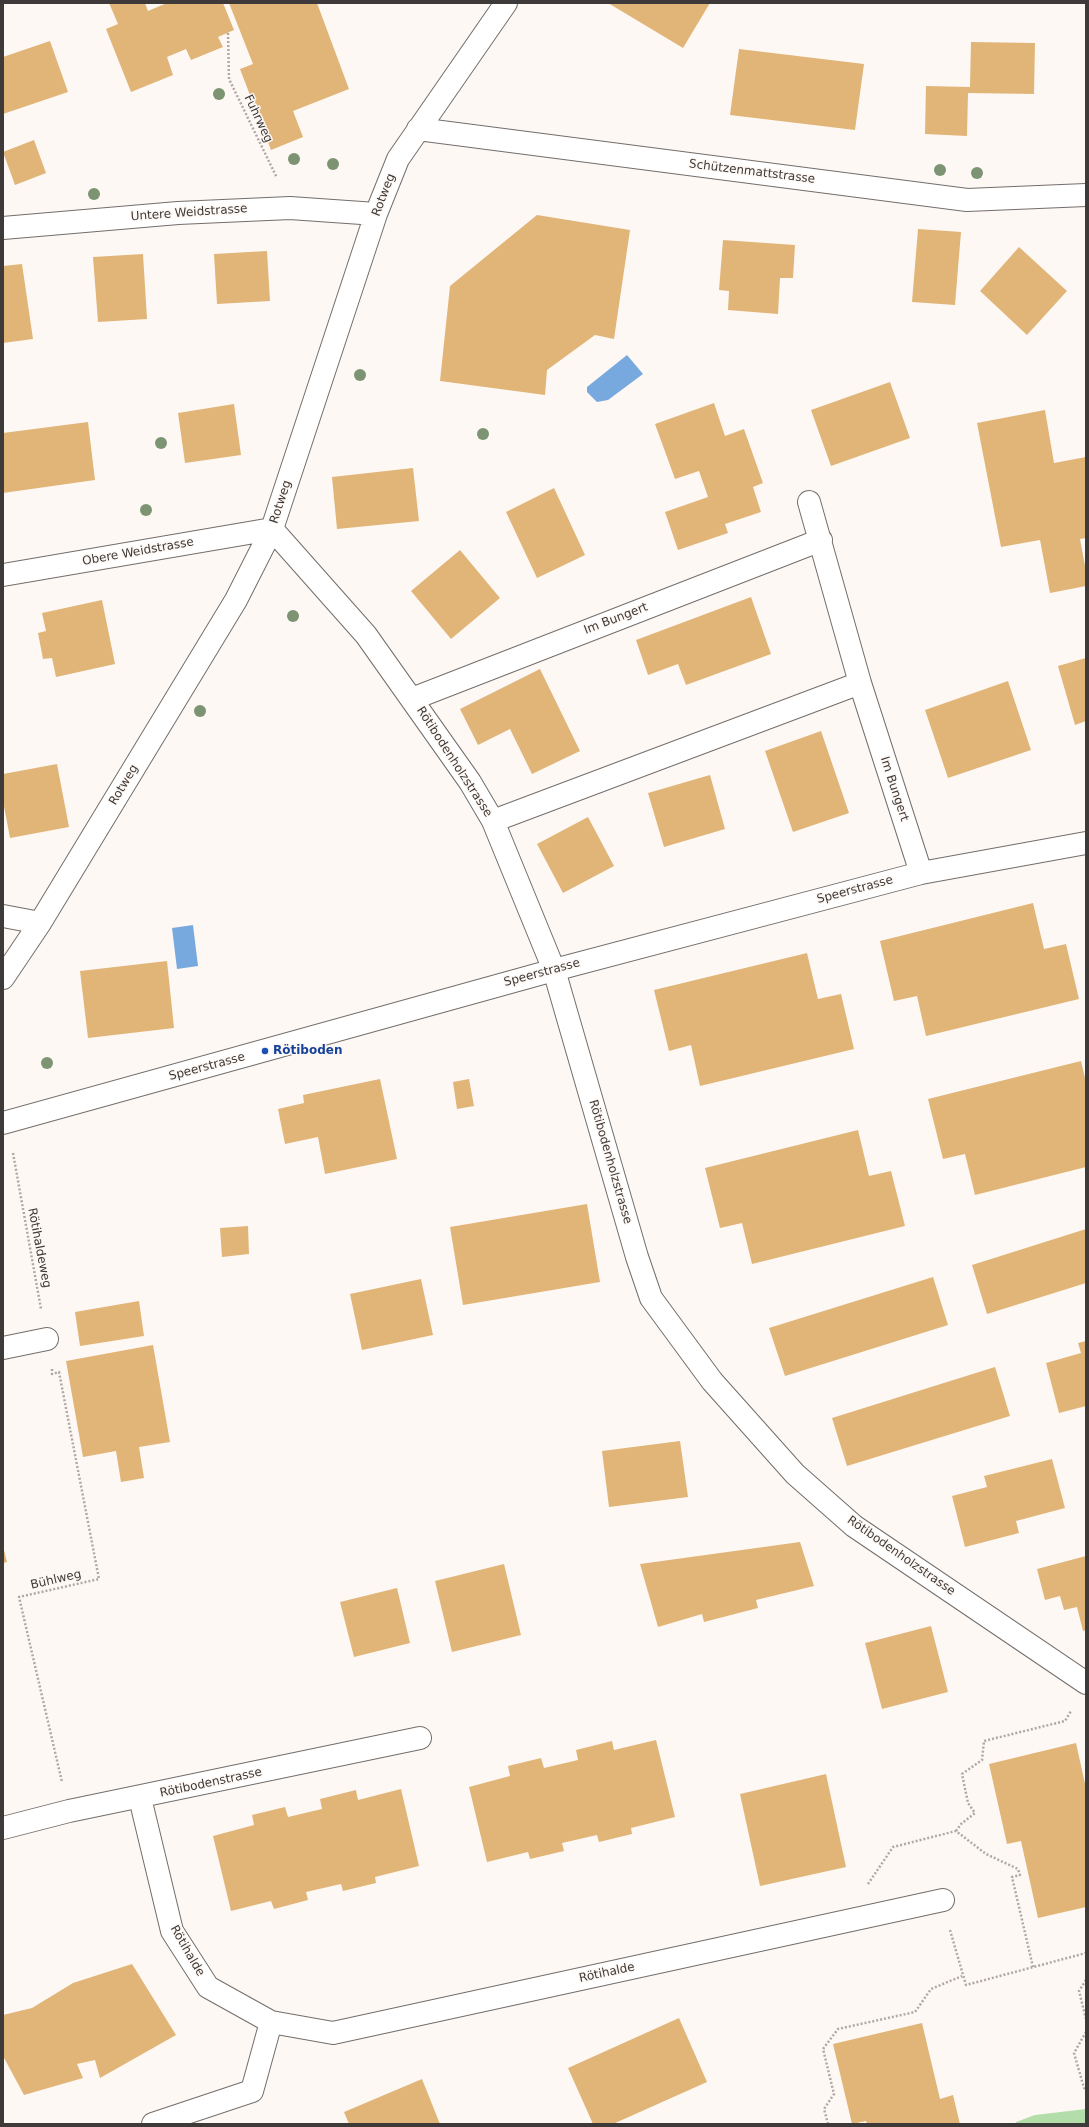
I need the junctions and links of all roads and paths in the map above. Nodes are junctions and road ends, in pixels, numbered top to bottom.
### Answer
1 (506, 3) edge
2 (228, 33) dead end
3 (418, 129) junction
4 (1086, 195) edge
5 (290, 208) junction
6 (376, 214) junction
7 (3, 228) edge
8 (809, 502) dead end
9 (272, 529) junction
10 (821, 540) junction
11 (3, 575) edge
12 (860, 683) junction
13 (412, 698) junction
14 (493, 821) junction
15 (1086, 843) edge
16 (920, 873) junction
17 (3, 916) edge
18 (40, 923) junction
19 (554, 970) junction
20 (3, 978) edge
21 (3, 1123) edge
22 (14, 1162) dead end
23 (46, 1338) joint
24 (3, 1348) edge
25 (52, 1374) dead end
26 (1086, 1683) edge
27 (1072, 1710) dead end
28 (420, 1738) dead end
29 (140, 1798) junction
30 (69, 1811) junction
31 (3, 1828) edge
32 (956, 1831) dead end
33 (943, 1900) joint
34 (1086, 1952) edge
35 (962, 1976) junction
36 (1086, 1980) edge
37 (1086, 2019) edge
38 (271, 2022) junction
39 (1086, 2032) edge
40 (1086, 2090) edge
41 (153, 2124) edge
42 (828, 2124) edge

1 - 3 street, Rotweg
2 - 5 path, Fuhrweg
3 - 4 street, Schützenmattstrasse
3 - 6 street, Rotweg
5 - 6 street, Untere Weidstrasse
5 - 7 street, Untere Weidstrasse
6 - 9 street, Rotweg
8 - 10 street, Im Bungert
9 - 11 street, Obere Weidstrasse
9 - 13 street, Rötibodenholzstrasse
9 - 18 street, Rotweg
10 - 12 street, Im Bungert
10 - 13 street, Im Bungert
12 - 14 street
12 - 16 street, Im Bungert
13 - 14 street, Rötibodenholzstrasse
14 - 19 street, Rötibodenholzstrasse
15 - 16 street, Speerstrasse
16 - 19 street, Speerstrasse
17 - 18 street
18 - 20 street, Rotweg
19 - 21 street, Speerstrasse
19 - 26 street, Rötibodenholzstrasse
22 - 23 path, Rötihaldeweg
23 - 24 street
25 - 30 path, Bühlweg
27 - 32 path
28 - 29 street, Rötibodenstrasse
29 - 30 street, Rötibodenstrasse
29 - 38 street, Rötihalde
30 - 31 street, Rötibodenstrasse
33 - 35 path
33 - 38 street, Rötihalde
34 - 35 path
35 - 42 path
36 - 37 path
38 - 41 street
39 - 40 path

